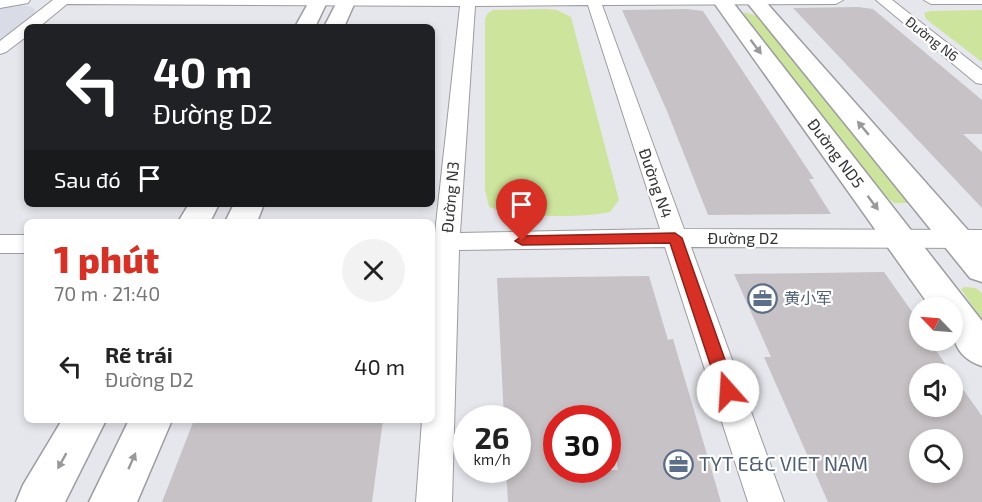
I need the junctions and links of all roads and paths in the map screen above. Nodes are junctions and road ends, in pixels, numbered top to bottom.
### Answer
1 (9, 0) edge
2 (23, 0) edge
3 (63, 0) edge
4 (721, 0) edge
5 (755, 0) edge
6 (836, 0) edge
7 (883, 0) edge
8 (931, 0) edge
9 (982, 0) edge
10 (319, 1) edge
11 (347, 1) edge
12 (468, 1) edge
13 (594, 1) edge
14 (0, 3) edge
15 (33, 24) edge
16 (307, 24) edge
17 (336, 24) edge
18 (24, 31) edge
19 (0, 49) edge
20 (982, 79) edge
21 (675, 238) junction
22 (970, 238) edge
23 (901, 239) junction
24 (439, 242) edge
25 (0, 244) edge
26 (24, 244) edge
27 (982, 269) edge
28 (943, 297) edge
29 (963, 324) edge
30 (982, 350) edge
31 (83, 423) edge
32 (150, 423) edge
33 (40, 502) edge
34 (113, 502) edge
35 (434, 502) edge
36 (766, 502) edge

1 - 14 street
2 - 14 street
3 - 10 street
3 - 15 street
4 - 5 street
4 - 13 street
4 -> 23 street, Đường ND5
5 - 6 street
22 -> 5 street
7 - 20 street, Đường N6
8 - 9 street
10 - 11 street
10 - 16 street
11 - 12 street
11 - 17 street
12 - 13 street
12 - 24 street, Đường N3
13 - 21 street, Đường N4
18 - 19 street
21 - 23 street, Đường D2
21 - 24 street, Đường D2
21 - 36 street, Đường N4
22 - 23 street, Đường D2
22 - 27 street
23 - 28 street, Đường ND5
24 - 35 street, Đường N3
25 - 26 street
29 - 30 street, Đường ND5
31 -> 33 street
34 -> 32 street

